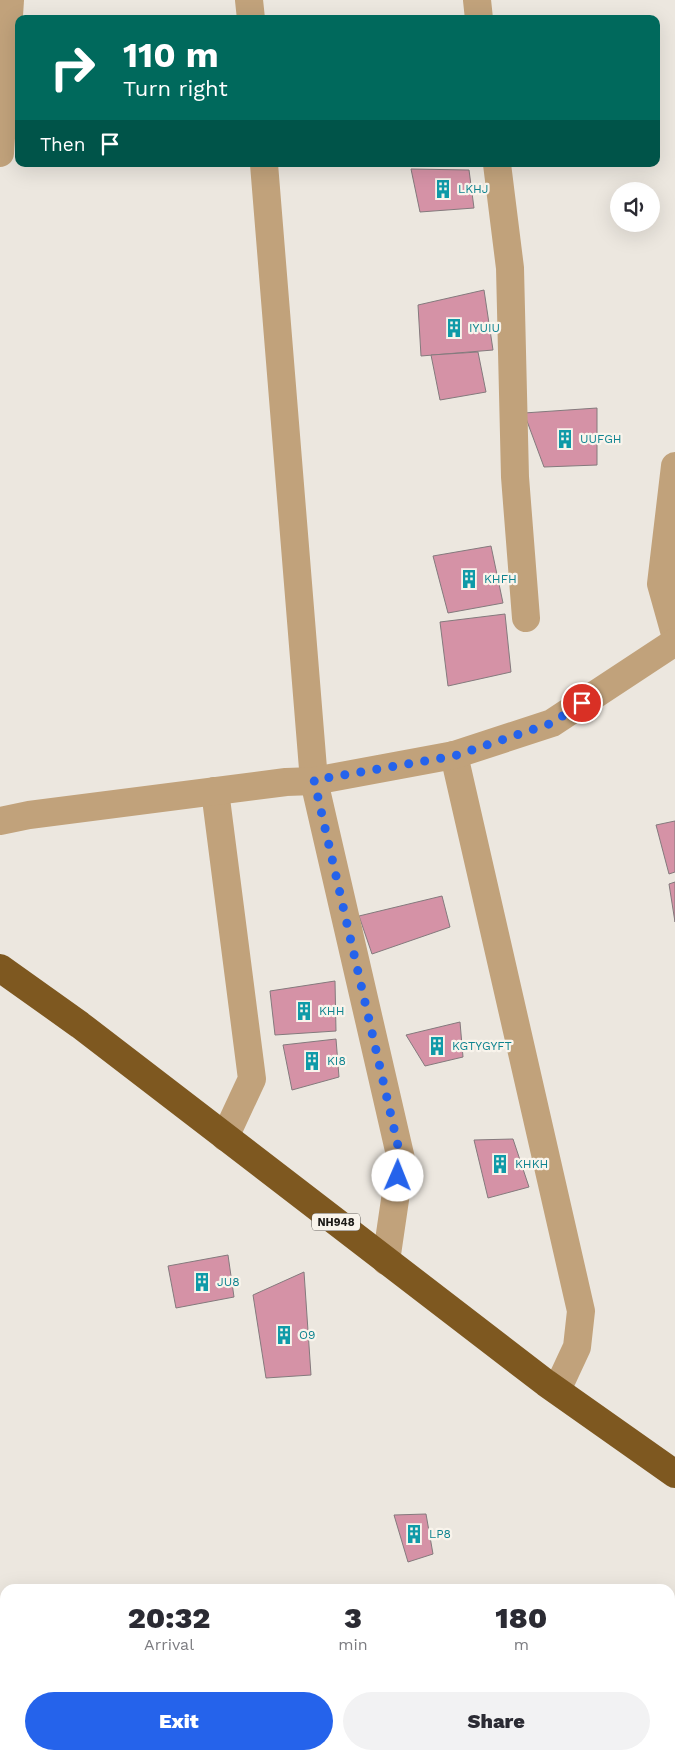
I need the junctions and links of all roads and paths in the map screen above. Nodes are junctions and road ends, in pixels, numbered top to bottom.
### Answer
1 (10, 0) edge
2 (249, 0) edge
3 (477, 0) edge
4 (251, 15) edge
5 (479, 15) edge
6 (0, 153) edge
7 (264, 167) edge
8 (497, 167) edge
9 (675, 466) edge
10 (526, 618) dead end
11 (675, 634) edge
12 (675, 642) edge
13 (454, 756) junction
14 (314, 780) junction
15 (215, 791) junction
16 (0, 821) edge
17 (0, 968) edge
18 (225, 1137) junction
19 (386, 1261) junction
20 (557, 1390) junction
21 (675, 1474) edge

1 - 6 street
2 - 4 street
3 - 5 street
7 - 14 street
8 - 10 street
9 - 11 street
12 - 13 street
13 - 14 street
13 - 20 street
14 - 15 street
14 - 19 street
15 - 16 street
15 - 18 street
17 - 18 highway, NH948
18 - 19 highway, NH948
19 - 20 highway, NH948
20 - 21 highway, NH948

